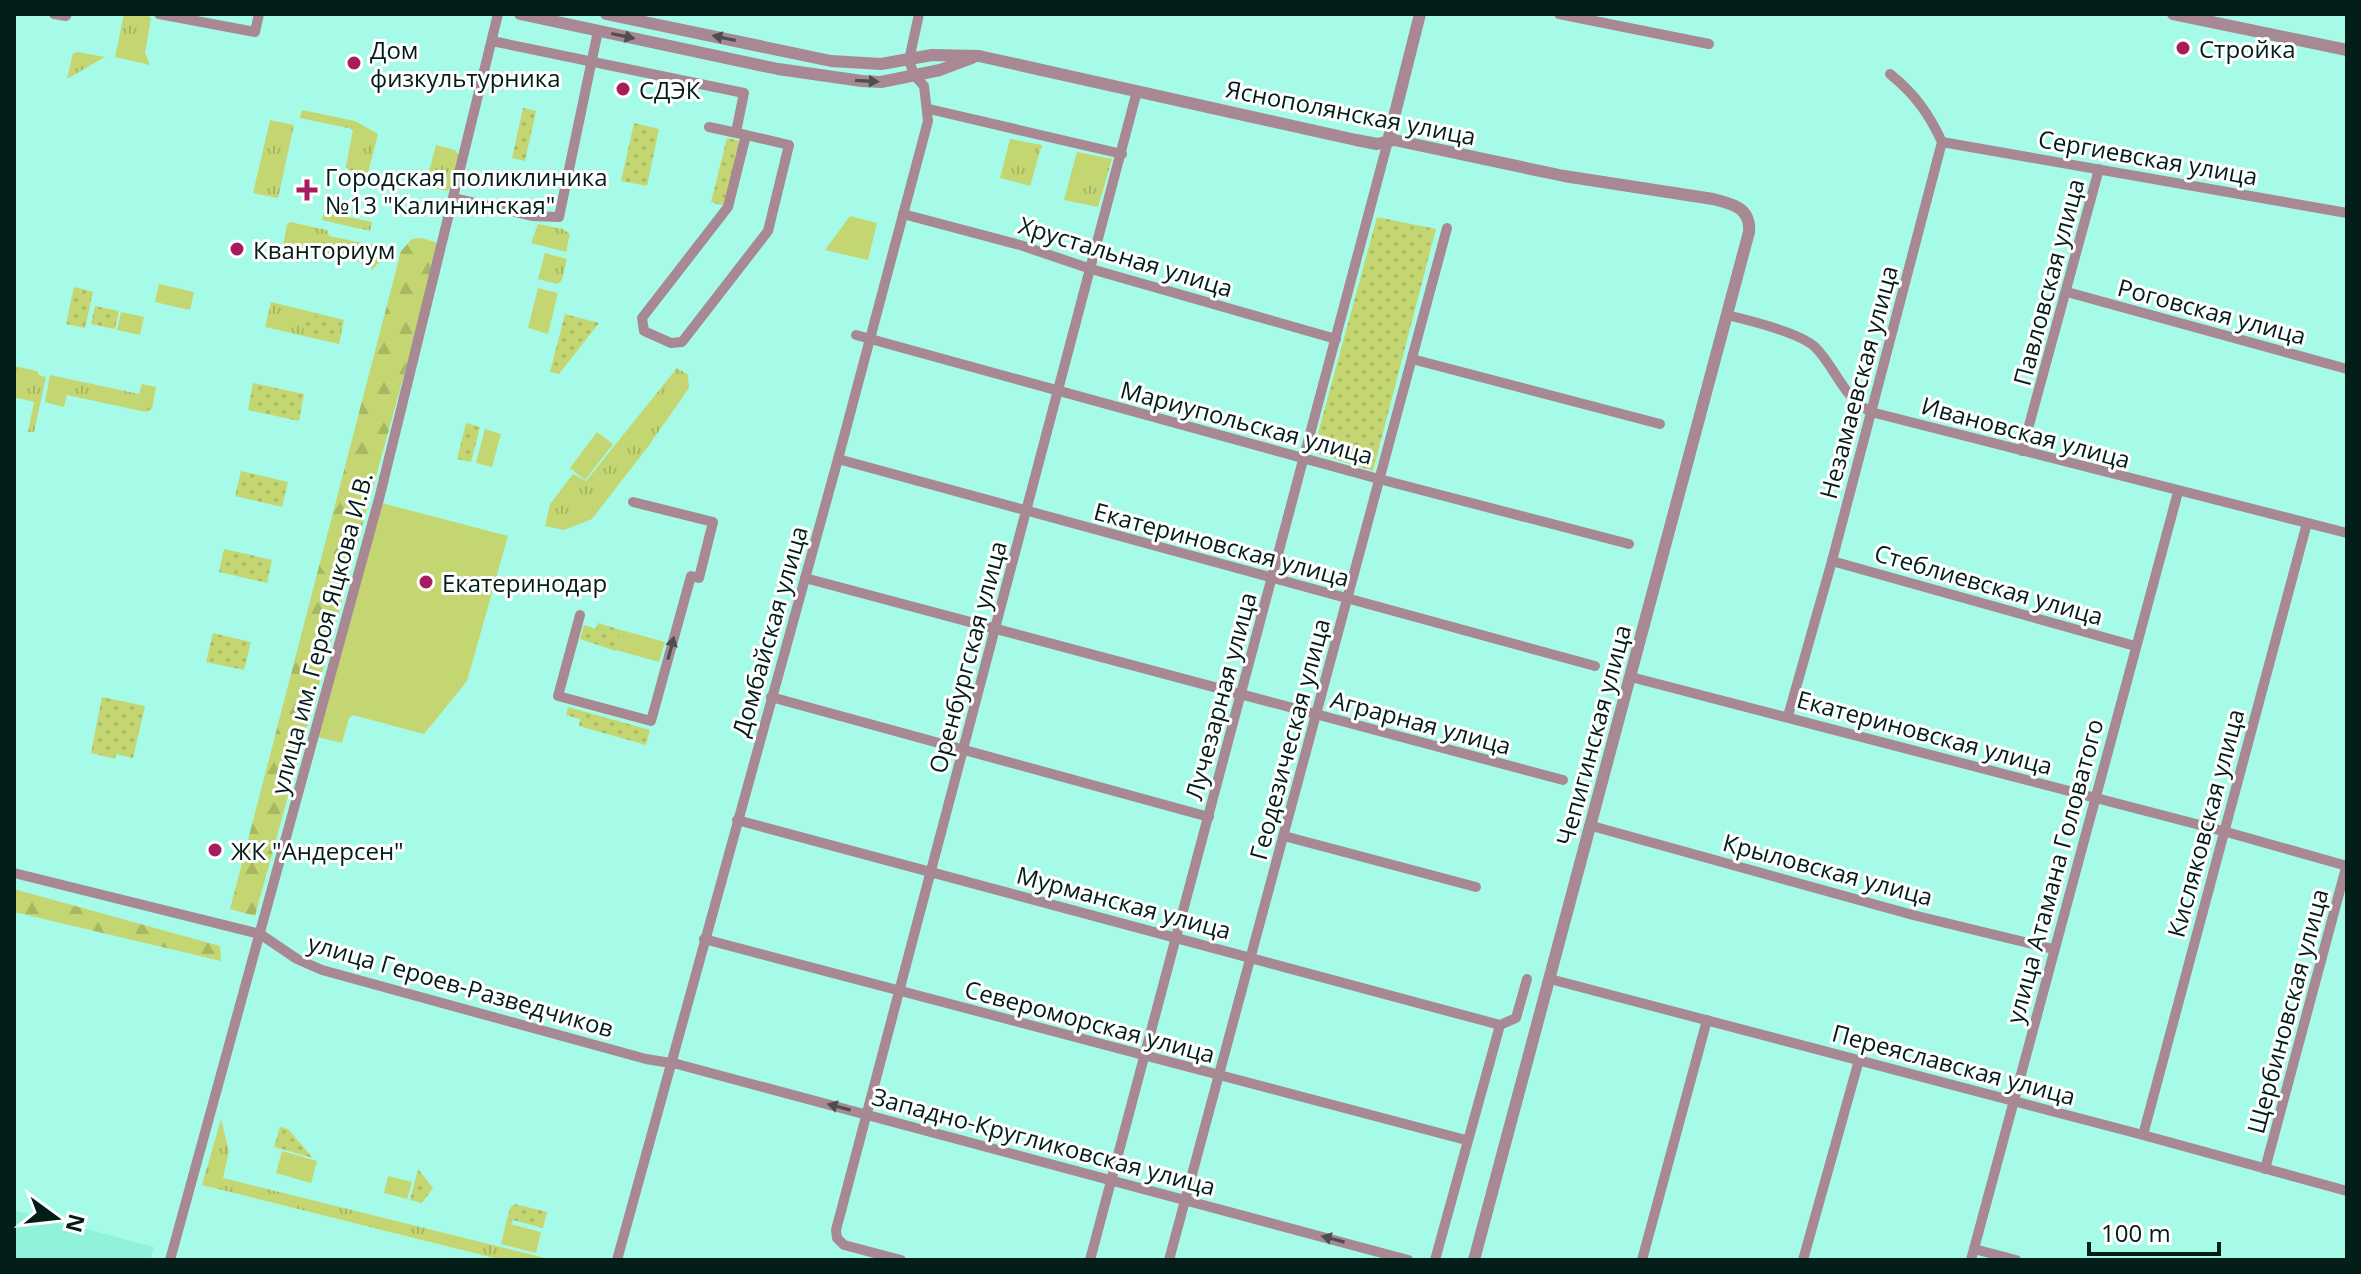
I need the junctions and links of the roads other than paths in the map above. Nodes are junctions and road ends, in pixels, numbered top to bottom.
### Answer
1 (54, 14) edge
2 (67, 14) edge
3 (159, 14) edge
4 (259, 14) edge
5 (498, 14) edge
6 (520, 14) edge
7 (606, 14) edge
8 (919, 14) edge
9 (1420, 14) edge
10 (1559, 14) edge
11 (2173, 14) edge
12 (915, 28) junction
13 (598, 31) junction
14 (492, 41) junction
15 (1709, 44) dead end
16 (2347, 50) edge
17 (932, 55) junction
18 (979, 56) junction
19 (822, 60) junction
20 (909, 60) junction
21 (591, 63) junction
22 (1890, 74) dead end
23 (819, 75) junction
24 (914, 75) junction
25 (1137, 91) junction
26 (929, 109) junction
27 (709, 127) dead end
28 (741, 134) junction
29 (1388, 141) junction
30 (1942, 142) junction
31 (1122, 154) junction
32 (2099, 169) junction
33 (454, 198) junction
34 (2347, 213) edge
35 (903, 214) junction
36 (1750, 221) joint
37 (1447, 228) dead end
38 (1091, 269) junction
39 (2067, 292) junction
40 (1727, 315) junction
41 (856, 335) dead end
42 (870, 339) junction
43 (1336, 339) junction
44 (1412, 359) junction
45 (2347, 369) edge
46 (1059, 391) junction
47 (1871, 412) junction
48 (1660, 424) dead end
49 (2022, 451) junction
50 (1305, 458) junction
51 (838, 459) junction
52 (1379, 479) junction
53 (2178, 492) junction
54 (633, 502) dead end
55 (1027, 511) junction
56 (2307, 523) junction
57 (2347, 533) edge
58 (1629, 544) dead end
59 (1832, 561) junction
60 (805, 578) junction
61 (1271, 579) junction
62 (1346, 600) junction
63 (580, 615) dead end
64 (995, 629) junction
65 (2135, 646) junction
66 (1595, 666) dead end
67 (1631, 677) junction
68 (1241, 695) junction
69 (771, 697) junction
70 (1316, 715) junction
71 (1788, 716) junction
72 (964, 749) junction
73 (1563, 780) dead end
74 (2094, 797) junction
75 (1209, 817) junction
76 (737, 820) junction
77 (1592, 826) junction
78 (2223, 831) junction
79 (1284, 836) junction
80 (2347, 865) edge
81 (931, 870) junction
82 (14, 873) edge
83 (1476, 887) dead end
84 (260, 934) junction
85 (1177, 938) junction
86 (704, 939) junction
87 (2053, 949) junction
88 (1252, 958) junction
89 (1527, 979) dead end
90 (1550, 979) junction
91 (899, 992) junction
92 (1707, 1020) junction
93 (1500, 1025) junction
94 (1146, 1055) junction
95 (1859, 1060) junction
96 (670, 1064) junction
97 (1219, 1075) junction
98 (2014, 1101) junction
99 (866, 1114) junction
100 (2143, 1135) junction
101 (1466, 1140) junction
102 (2265, 1169) junction
103 (1112, 1179) junction
104 (2347, 1191) edge
105 (1186, 1198) junction
106 (848, 1246) junction
107 (1972, 1254) edge
108 (170, 1260) edge
109 (617, 1260) edge
110 (844, 1260) edge
111 (901, 1260) edge
112 (1090, 1260) edge
113 (1169, 1260) edge
114 (1408, 1260) edge
115 (1435, 1260) edge
116 (1474, 1260) edge
117 (1642, 1260) edge
118 (1803, 1260) edge
119 (2016, 1260) edge

1 - 2 street
3 - 4 street
5 - 14 street, улица им. Героя Яцкова И.В.
6 - 13 street
19 -> 7 street, Яснополянская улица
8 - 12 street
9 - 29 street
10 - 15 street
11 - 16 street
12 - 17 street
12 - 20 street
13 - 21 street
13 -> 23 street
14 - 21 street
14 - 33 street, улица им. Героя Яцкова И.В.
17 - 18 street, Яснополянская улица
17 - 20 street, Яснополянская улица
18 - 24 street
18 - 25 street, Яснополянская улица
19 - 20 street, Яснополянская улица
19 - 23 street
20 - 24 street
21 - 28 street
21 - 33 street
22 - 30 street
23 -> 24 street
24 - 26 street
25 - 29 street, Яснополянская улица
25 - 31 street, Оренбургская улица
26 - 31 street
26 - 35 street, Домбайская улица
27 - 28 street
28 - 28 street
29 - 36 street, Яснополянская улица
29 - 43 street, Лучезарная улица
30 - 32 street, Сергиевская улица
30 - 47 street, Незамаевская улица
31 - 38 street, Оренбургская улица
32 - 34 street, Сергиевская улица
32 - 39 street, Павловская улица
33 - 84 street, улица им. Героя Яцкова И.В.
35 - 38 street, Хрустальная улица
35 - 42 street, Домбайская улица
36 - 40 street, Чепигинская улица
37 - 44 street, Геодезическая улица
38 - 43 street, Хрустальная улица
38 - 46 street, Оренбургская улица
39 - 45 street, Роговская улица
39 - 49 street, Павловская улица
40 - 47 street, Ивановская улица
40 - 67 street, Чепигинская улица
41 - 42 street, Мариупольская улица
42 - 46 street, Мариупольская улица
42 - 51 street, Домбайская улица
43 - 50 street, Лучезарная улица
44 - 48 street
44 - 52 street, Геодезическая улица
46 - 50 street, Мариупольская улица
46 - 55 street, Оренбургская улица
47 - 49 street, Ивановская улица
47 - 59 street, Незамаевская улица
49 - 53 street, Ивановская улица
50 - 52 street, Мариупольская улица
50 - 61 street, Лучезарная улица
51 - 55 street, Екатериновская улица
51 - 60 street, Домбайская улица
52 - 58 street, Мариупольская улица
52 - 62 street, Геодезическая улица
53 - 56 street, Ивановская улица
53 - 65 street, улица Атамана Головатого
63 -> 54 street
55 - 61 street, Екатериновская улица
55 - 64 street, Оренбургская улица
56 - 57 street, Ивановская улица
56 - 78 street, Кисляковская улица
59 - 65 street, Стеблиевская улица
59 - 71 street, Незамаевская улица
60 - 64 street, Аграрная улица
60 - 69 street, Домбайская улица
61 - 62 street, Екатериновская улица
61 - 68 street, Лучезарная улица
62 - 66 street, Екатериновская улица
62 - 70 street, Геодезическая улица
64 - 68 street, Аграрная улица
64 - 72 street, Оренбургская улица
65 - 74 street, улица Атамана Головатого
67 - 71 street, Екатериновская улица
67 - 77 street, Чепигинская улица
68 - 70 street, Аграрная улица
68 - 75 street, Лучезарная улица
69 - 72 street
69 - 76 street, Домбайская улица
70 - 73 street, Аграрная улица
70 - 79 street, Геодезическая улица
71 - 74 street, Екатериновская улица
72 - 75 street
72 - 81 street, Оренбургская улица
74 - 78 street, Екатериновская улица
74 - 87 street, улица Атамана Головатого
75 - 85 street, Лучезарная улица
76 - 81 street, Мурманская улица
76 - 86 street, Домбайская улица
77 - 87 street, Крыловская улица
77 - 90 street, Чепигинская улица
78 - 80 street, Екатериновская улица
78 - 100 street, Кисляковская улица
79 - 83 street
79 - 88 street, Геодезическая улица
80 - 102 street, Щербиновская улица
81 - 85 street, Мурманская улица
81 - 91 street, Оренбургская улица
82 - 84 street, улица Героев-Разведчиков
84 - 96 street, улица Героев-Разведчиков
84 - 108 street, улица им. Героя Яцкова И.В.
85 - 88 street, Мурманская улица
85 - 94 street, Лучезарная улица
86 - 91 street, Североморская улица
86 - 96 street, Домбайская улица
87 - 98 street, улица Атамана Головатого
88 - 93 street, Мурманская улица
88 - 97 street, Геодезическая улица
89 - 93 street
90 - 92 street, Переяславская улица
90 - 116 street, Чепигинская улица
91 - 94 street, Североморская улица
91 - 99 street, Оренбургская улица
92 - 95 street, Переяславская улица
92 - 117 street
93 - 101 street
94 - 97 street, Североморская улица
94 - 103 street, Лучезарная улица
95 - 98 street, Переяславская улица
95 - 118 street
99 -> 96 street, Западно-Кругликовская улица
96 - 109 street, Домбайская улица
97 - 101 street, Североморская улица
97 - 105 street, Геодезическая улица
98 - 100 street, Переяславская улица
98 - 107 street, улица Атамана Головатого
99 - 103 street, Западно-Кругликовская улица
99 - 106 street, Оренбургская улица
100 - 102 street, Переяславская улица
101 - 115 street
102 - 104 street, Переяславская улица
103 - 105 street, Западно-Кругликовская улица
103 - 112 street, Лучезарная улица
105 - 113 street, Геодезическая улица
114 -> 105 street, Западно-Кругликовская улица
106 - 110 street
106 - 111 street
107 - 119 street

